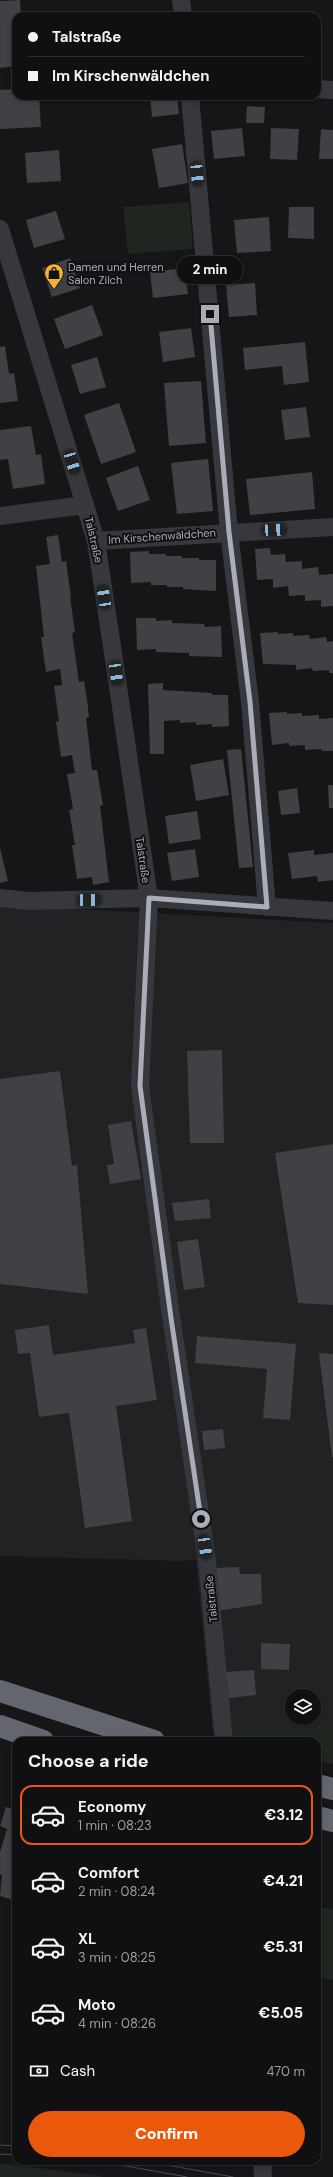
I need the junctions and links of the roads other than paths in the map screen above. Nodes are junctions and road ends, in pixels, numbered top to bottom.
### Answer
1 (181, 0) edge
2 (182, 12) edge
3 (321, 89) edge
4 (333, 90) edge
5 (190, 100) edge
6 (0, 229) edge
7 (85, 505) junction
8 (0, 516) edge
9 (333, 527) edge
10 (229, 532) junction
11 (96, 540) junction
12 (0, 898) edge
13 (149, 898) junction
14 (267, 907) junction
15 (333, 911) edge
16 (0, 1691) edge
17 (0, 1726) edge
18 (32, 1737) edge
19 (142, 1737) edge
20 (224, 1737) edge
21 (321, 1786) edge
22 (333, 1789) edge
23 (321, 1818) edge
24 (333, 1821) edge
25 (262, 2165) edge
26 (263, 2177) edge

1 - 2 street
3 - 4 street
5 - 10 street, Im Kirschenwäldchen
6 - 7 street, Talstraße
7 - 8 street
7 - 11 street, Talstraße
9 - 10 street, Im Kirschenwäldchen
10 - 11 street, Im Kirschenwäldchen
10 - 14 street, Im Kirschenwäldchen
11 - 13 street, Talstraße
12 - 13 street
13 - 14 street
13 - 20 street, Talstraße
14 - 15 street
16 - 19 highway
17 - 18 highway
21 - 22 highway
23 - 24 highway
25 - 26 street

